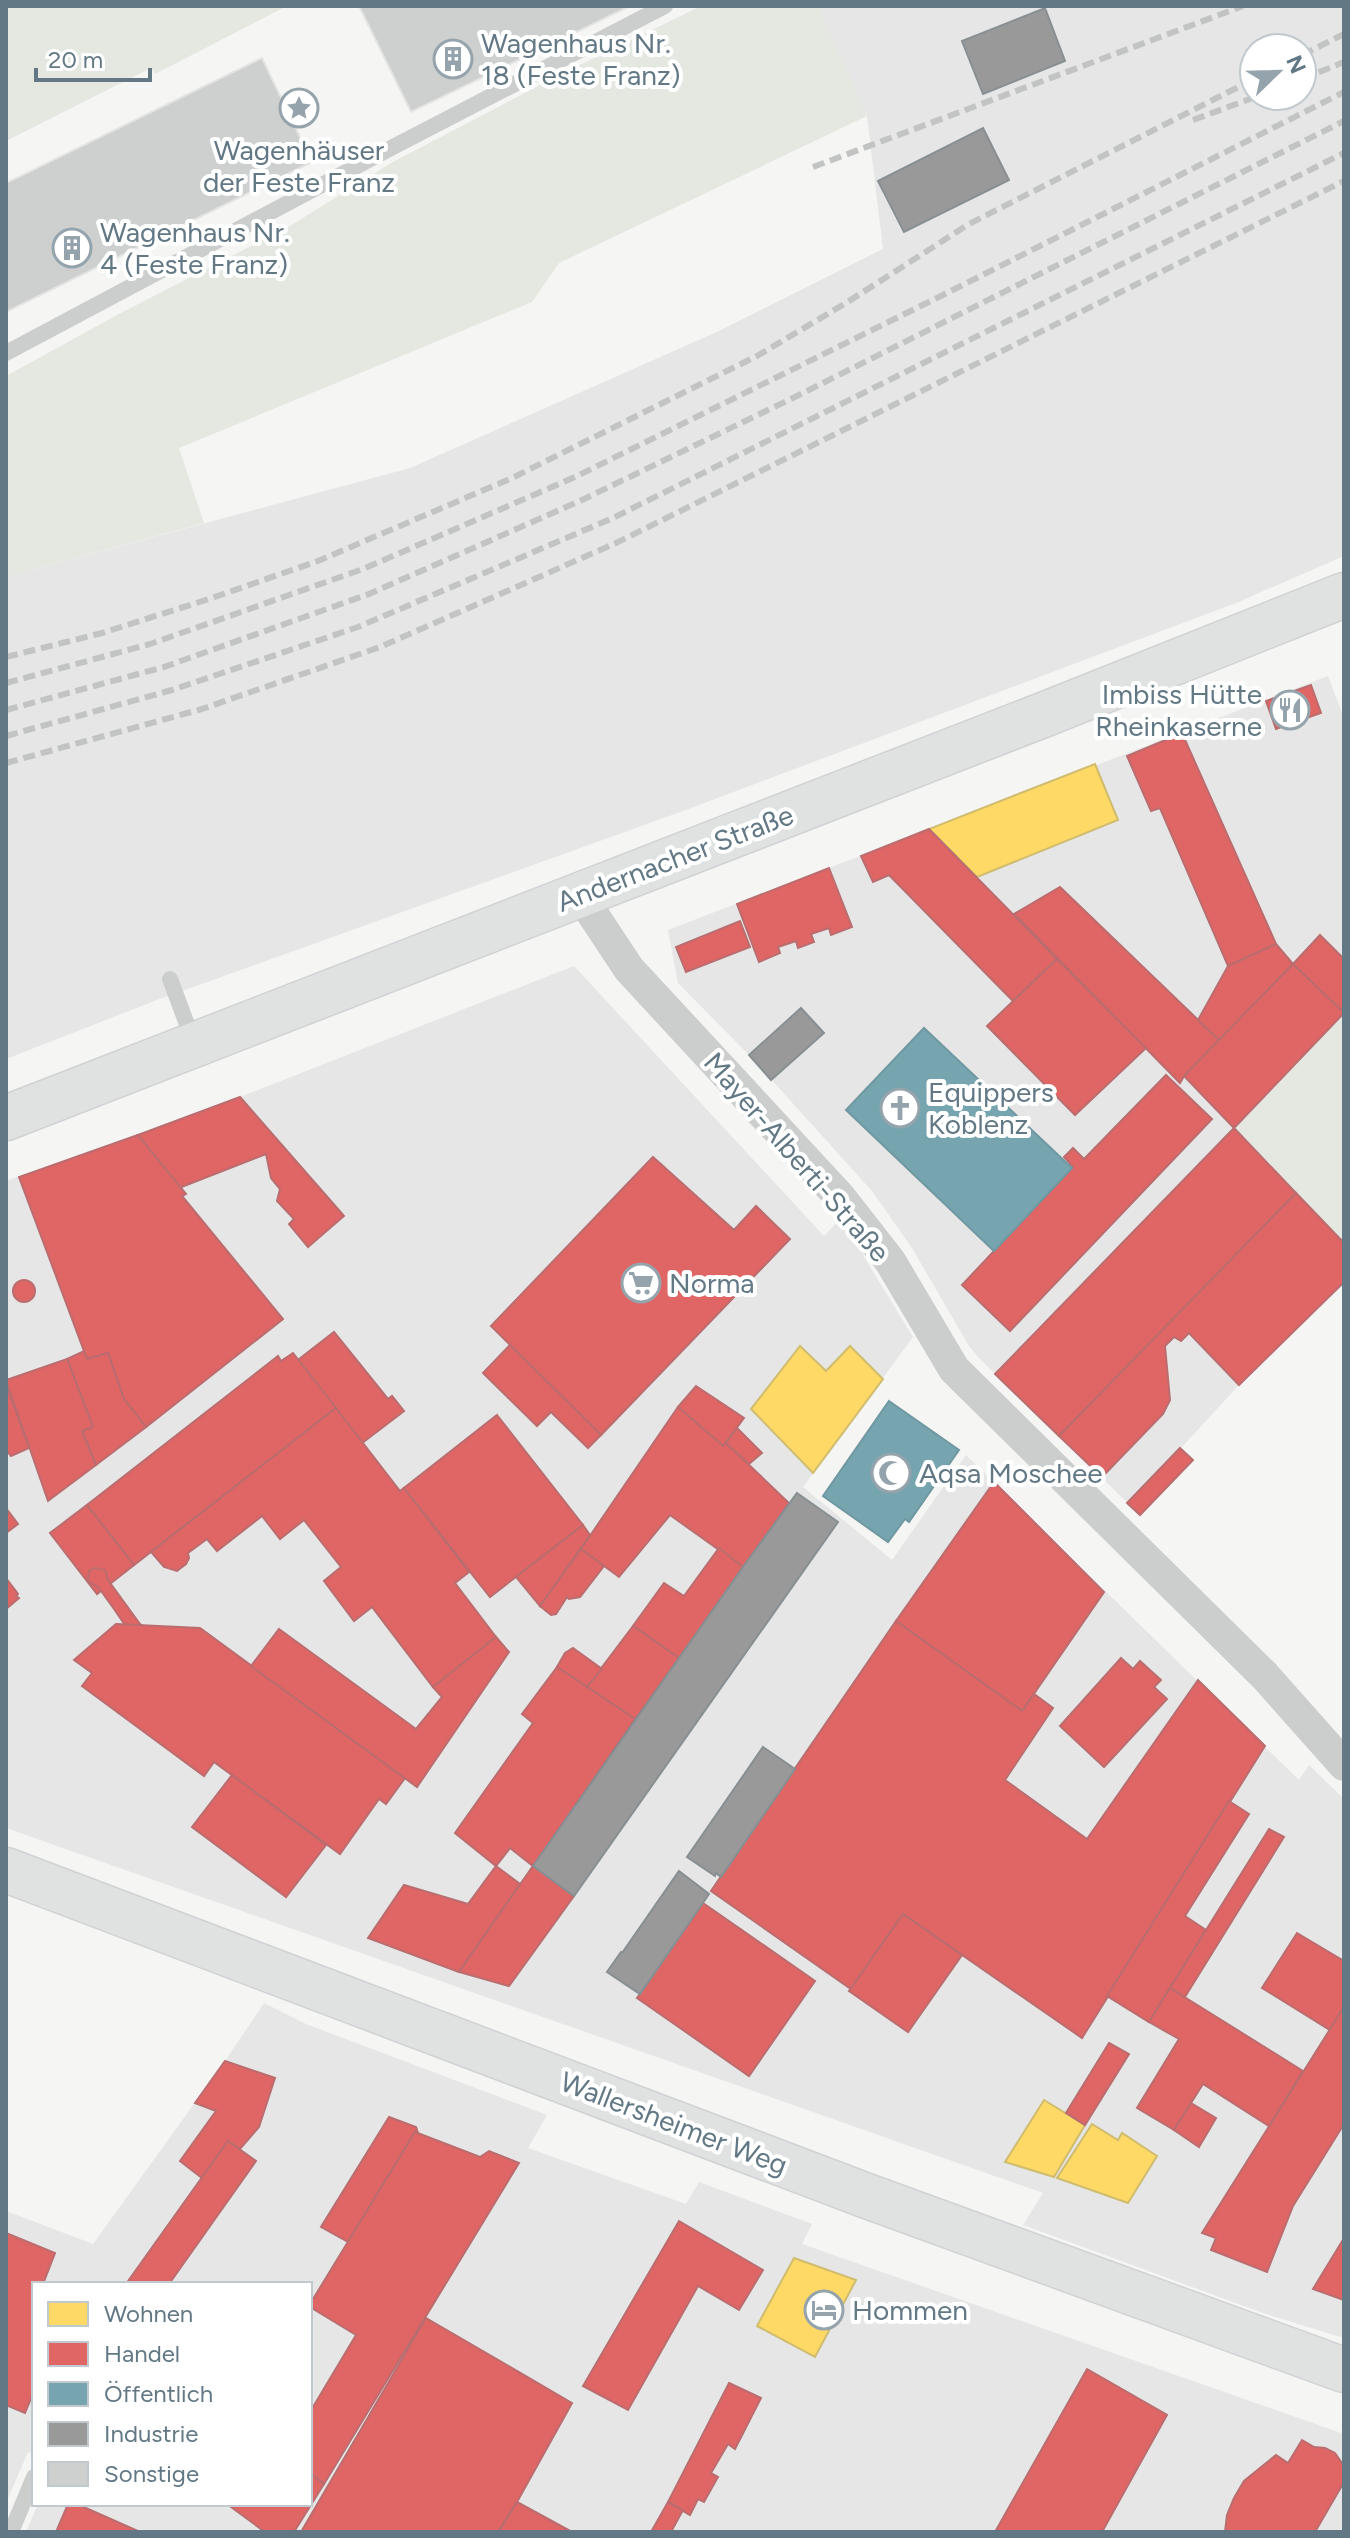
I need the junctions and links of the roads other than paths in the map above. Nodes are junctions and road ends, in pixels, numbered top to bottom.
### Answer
1 (665, 6) edge
2 (6, 353) edge
3 (1344, 595) edge
4 (580, 895) junction
5 (170, 979) dead end
6 (195, 1045) junction
7 (6, 1118) edge
8 (1344, 1765) edge
9 (6, 1870) edge
10 (1344, 2370) edge
11 (32, 2482) edge
12 (11, 2532) edge

1 - 2 lane
3 - 4 street, Andernacher Straße
4 - 6 street, Andernacher Straße
4 - 8 street, Mayer-Alberti-Straße
5 - 6 lane
6 - 7 street, Andernacher Straße
9 - 10 street, Wallersheimer Weg
11 - 12 lane

